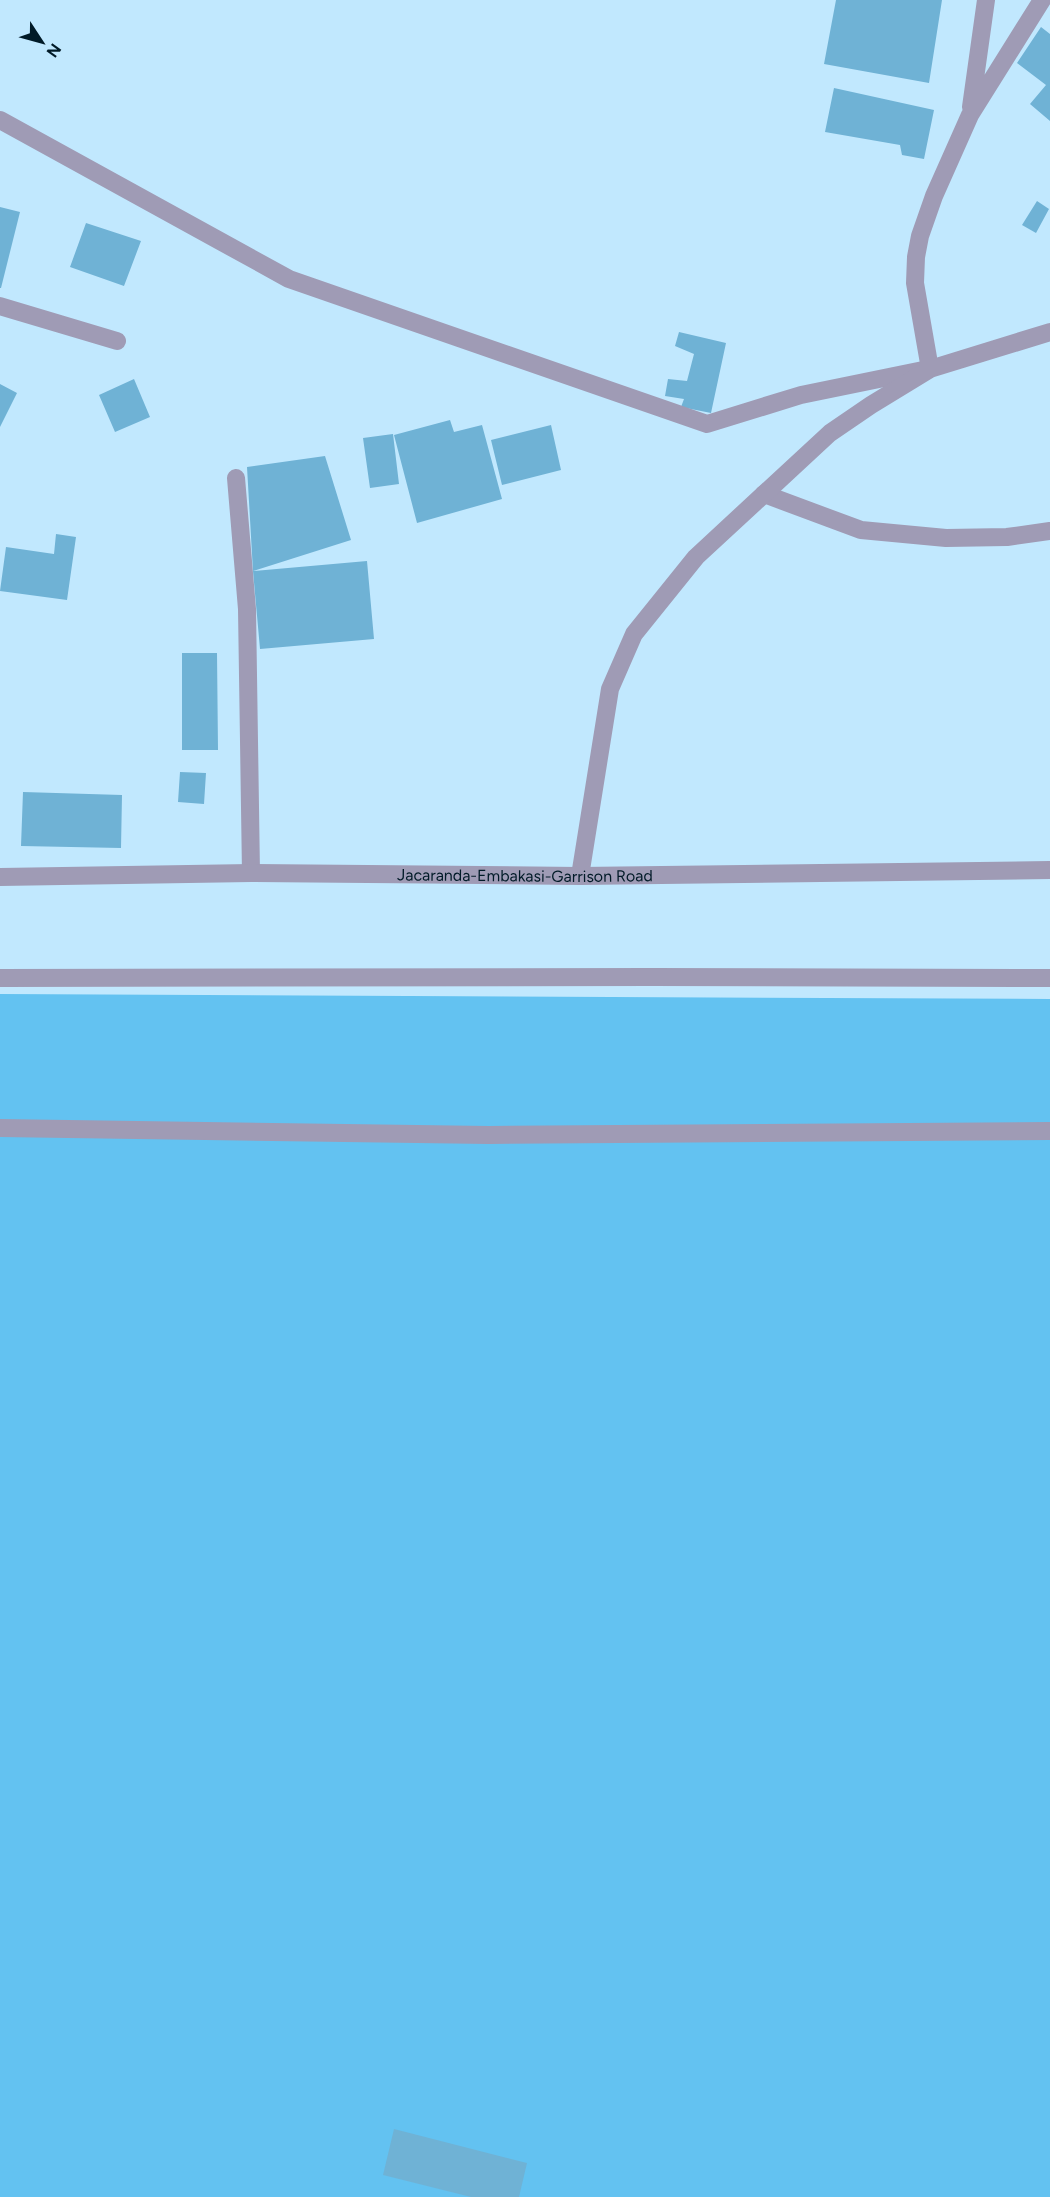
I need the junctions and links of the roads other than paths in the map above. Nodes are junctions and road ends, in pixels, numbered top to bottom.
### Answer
1 (986, 0) edge
2 (1042, 0) edge
3 (970, 115) junction
4 (0, 120) edge
5 (0, 306) edge
6 (1050, 332) edge
7 (117, 341) dead end
8 (930, 369) junction
9 (236, 478) dead end
10 (764, 494) junction
11 (1050, 531) edge
12 (1050, 870) edge
13 (250, 873) junction
14 (580, 876) junction
15 (0, 877) edge
16 (0, 978) edge
17 (1050, 978) edge
18 (0, 1128) edge
19 (1050, 1131) edge

1 - 3 street
2 - 3 street
3 - 8 street
4 - 8 street
5 - 7 street
6 - 8 street
8 - 10 street
9 - 13 street
10 - 11 street
10 - 14 street
12 - 14 street, Jacaranda-Embakasi-Garrison Road
13 - 14 street, Jacaranda-Embakasi-Garrison Road
13 - 15 street, Jacaranda-Embakasi-Garrison Road
16 - 17 street
18 - 19 street

